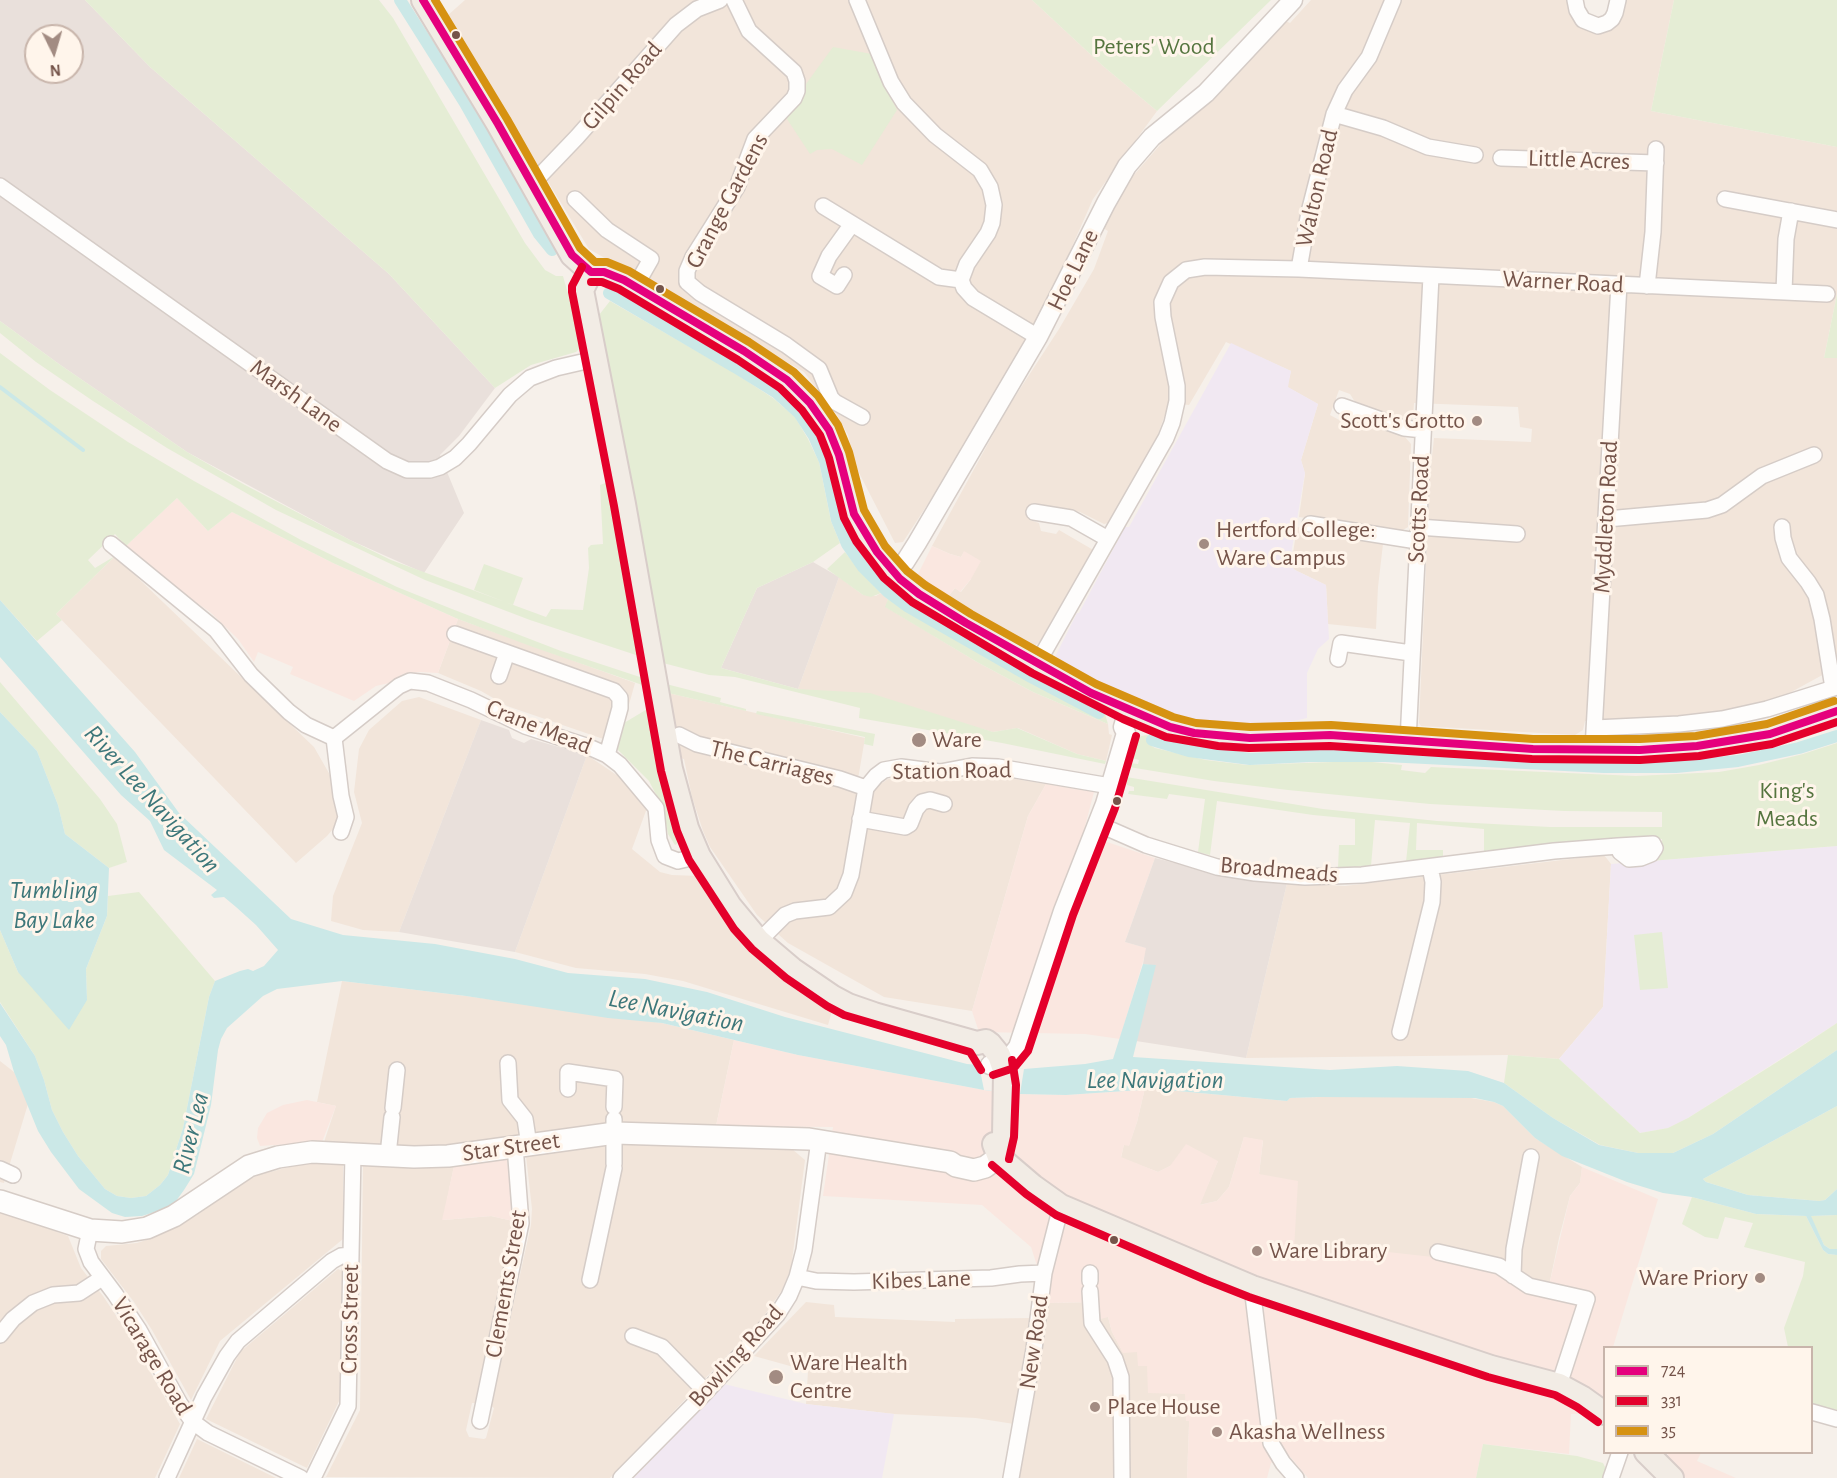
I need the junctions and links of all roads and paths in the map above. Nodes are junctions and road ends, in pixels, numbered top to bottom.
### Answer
1 (423, 0) edge
2 (720, 0) edge
3 (734, 0) edge
4 (857, 0) edge
5 (1293, 0) edge
6 (1393, 0) edge
7 (1575, 0) edge
8 (1618, 0) edge
9 (1334, 114) junction
10 (1475, 155) dead end
11 (1502, 158) dead end
12 (532, 184) junction
13 (0, 186) edge
14 (1725, 199) dead end
15 (575, 200) dead end
16 (823, 206) dead end
17 (1791, 211) junction
18 (1837, 220) edge
19 (852, 224) junction
20 (1299, 269) junction
21 (591, 272) junction
22 (844, 275) dead end
23 (1431, 276) junction
24 (961, 280) junction
25 (1619, 284) junction
26 (1647, 286) junction
27 (635, 287) junction
28 (1784, 292) junction
29 (1827, 294) dead end
30 (1038, 337) junction
31 (595, 359) junction
32 (1342, 406) dead end
33 (862, 417) dead end
34 (1423, 430) junction
35 (1814, 455) dead end
36 (1034, 512) dead end
37 (1607, 519) junction
38 (1310, 524) dead end
39 (1782, 528) dead end
40 (1417, 534) junction
41 (1517, 534) dead end
42 (1108, 539) junction
43 (111, 544) dead end
44 (892, 571) junction
45 (454, 634) dead end
46 (507, 653) junction
47 (1411, 653) junction
48 (1338, 659) dead end
49 (1037, 664) junction
50 (499, 676) dead end
51 (1835, 688) edge
52 (1128, 710) junction
53 (1837, 711) edge
54 (1154, 721) junction
55 (1126, 733) junction
56 (673, 735) junction
57 (334, 738) junction
58 (1594, 738) junction
59 (1408, 741) junction
60 (607, 756) junction
61 (1110, 786) junction
62 (866, 788) junction
63 (944, 804) dead end
64 (860, 819) junction
65 (1098, 824) junction
66 (342, 832) dead end
67 (1618, 846) dead end
68 (699, 856) junction
69 (1430, 867) junction
70 (759, 941) junction
71 (1400, 1032) dead end
72 (508, 1063) dead end
73 (996, 1064) junction
74 (398, 1070) dead end
75 (568, 1089) dead end
76 (614, 1120) junction
77 (819, 1140) junction
78 (522, 1146) junction
79 (352, 1153) junction
80 (388, 1155) junction
81 (1531, 1156) dead end
82 (999, 1157) junction
83 (0, 1201) edge
84 (1061, 1206) junction
85 (90, 1230) junction
86 (1438, 1252) dead end
87 (351, 1255) junction
88 (1044, 1273) junction
89 (797, 1276) junction
90 (1513, 1276) junction
91 (102, 1278) junction
92 (590, 1280) dead end
93 (1090, 1282) dead end
94 (1252, 1287) junction
95 (0, 1335) edge
96 (633, 1336) dead end
97 (1559, 1385) junction
98 (706, 1392) junction
99 (1603, 1412) edge
100 (1813, 1412) edge
101 (1837, 1419) edge
102 (480, 1421) dead end
103 (193, 1422) junction
104 (1619, 1454) edge
105 (1652, 1454) edge
106 (167, 1478) edge
107 (301, 1478) edge
108 (313, 1478) edge
109 (621, 1478) edge
110 (1011, 1478) edge
111 (1122, 1478) edge
112 (1296, 1478) edge
113 (1611, 1478) edge
114 (1672, 1478) edge

1 - 12 main road
2 - 12 street, Gilpin Road
3 - 33 street, Grange Gardens
4 - 24 street
5 - 30 street, Hoe Lane
6 - 9 street, Walton Road
7 - 8 street
9 - 10 street
9 - 20 street, Walton Road
11 - 26 street, Little Acres
12 - 21 main road
13 - 31 street, Marsh Lane
14 - 17 street
15 - 27 street
16 - 19 street
17 - 18 street
17 - 28 street
19 - 22 street
19 - 24 street
20 - 23 street, Warner Road
20 - 42 street, Walton Road
21 - 27 main road
21 - 31 main road
23 - 25 street, Warner Road
23 - 34 street, Scotts Road
24 - 30 street
25 - 26 street, Warner Road
25 - 37 street, Myddleton Road
26 - 28 street, Warner Road
27 - 44 main road
28 - 29 street, Warner Road
30 - 44 street, Hoe Lane
31 - 56 main road
32 - 34 street
34 - 40 street, Scotts Road
35 - 37 street
36 - 42 street
37 - 58 street, Myddleton Road
38 - 40 street
39 - 51 street
40 - 41 street
40 - 47 street, Scotts Road
42 - 49 street, Walton Road
43 - 57 street
44 - 49 main road
45 - 46 street
46 - 50 street
46 - 60 street
47 - 48 street
47 - 59 street, Scotts Road
49 - 52 main road
51 - 58 street
52 - 54 main road
52 - 55 street
53 - 58 main road
54 - 55 street
54 - 59 main road
55 - 61 street
56 - 62 street, The Carriages
56 - 68 main road
57 - 60 street, Crane Mead
57 - 66 street
58 - 59 main road
60 - 68 street, Crane Mead
61 - 62 street, Station Road
61 - 65 street
62 - 64 street, Station Road
63 - 64 street
64 - 70 street, Station Road
65 - 69 street, Broadmeads
65 - 73 street
67 - 69 street, Broadmeads
68 - 70 main road
69 - 71 street
70 - 73 main road
72 - 78 street, Clements Street
73 - 82 main road
74 - 80 street
75 - 76 street
76 - 77 main road, Star Street
76 - 78 main road, Star Street
76 - 92 street
77 - 82 main road, Star Street
77 - 89 street, Bowling Road
78 - 80 main road, Star Street
78 - 102 street, Clements Street
79 - 80 main road, Star Street
79 - 85 main road, Star Street
79 - 87 street, Cross Street
81 - 90 street
82 - 84 main road
83 - 85 main road, Star Street
84 - 88 street, New Road
84 - 94 main road
85 - 91 street, Vicarage Road
86 - 90 street
87 - 103 street
87 - 108 street, Cross Street
88 - 89 street, Kibes Lane
88 - 110 street, New Road
89 - 98 street, Bowling Road
90 - 97 street
91 - 95 street, Vicarage Road
91 - 103 street, Vicarage Road
93 - 111 street
94 - 97 main road
94 - 112 street
96 - 98 street
97 - 99 main road
98 - 109 street, Bowling Road
100 - 101 street
103 - 106 street
103 - 107 street, Vicarage Road
104 - 113 street
105 - 114 main road

